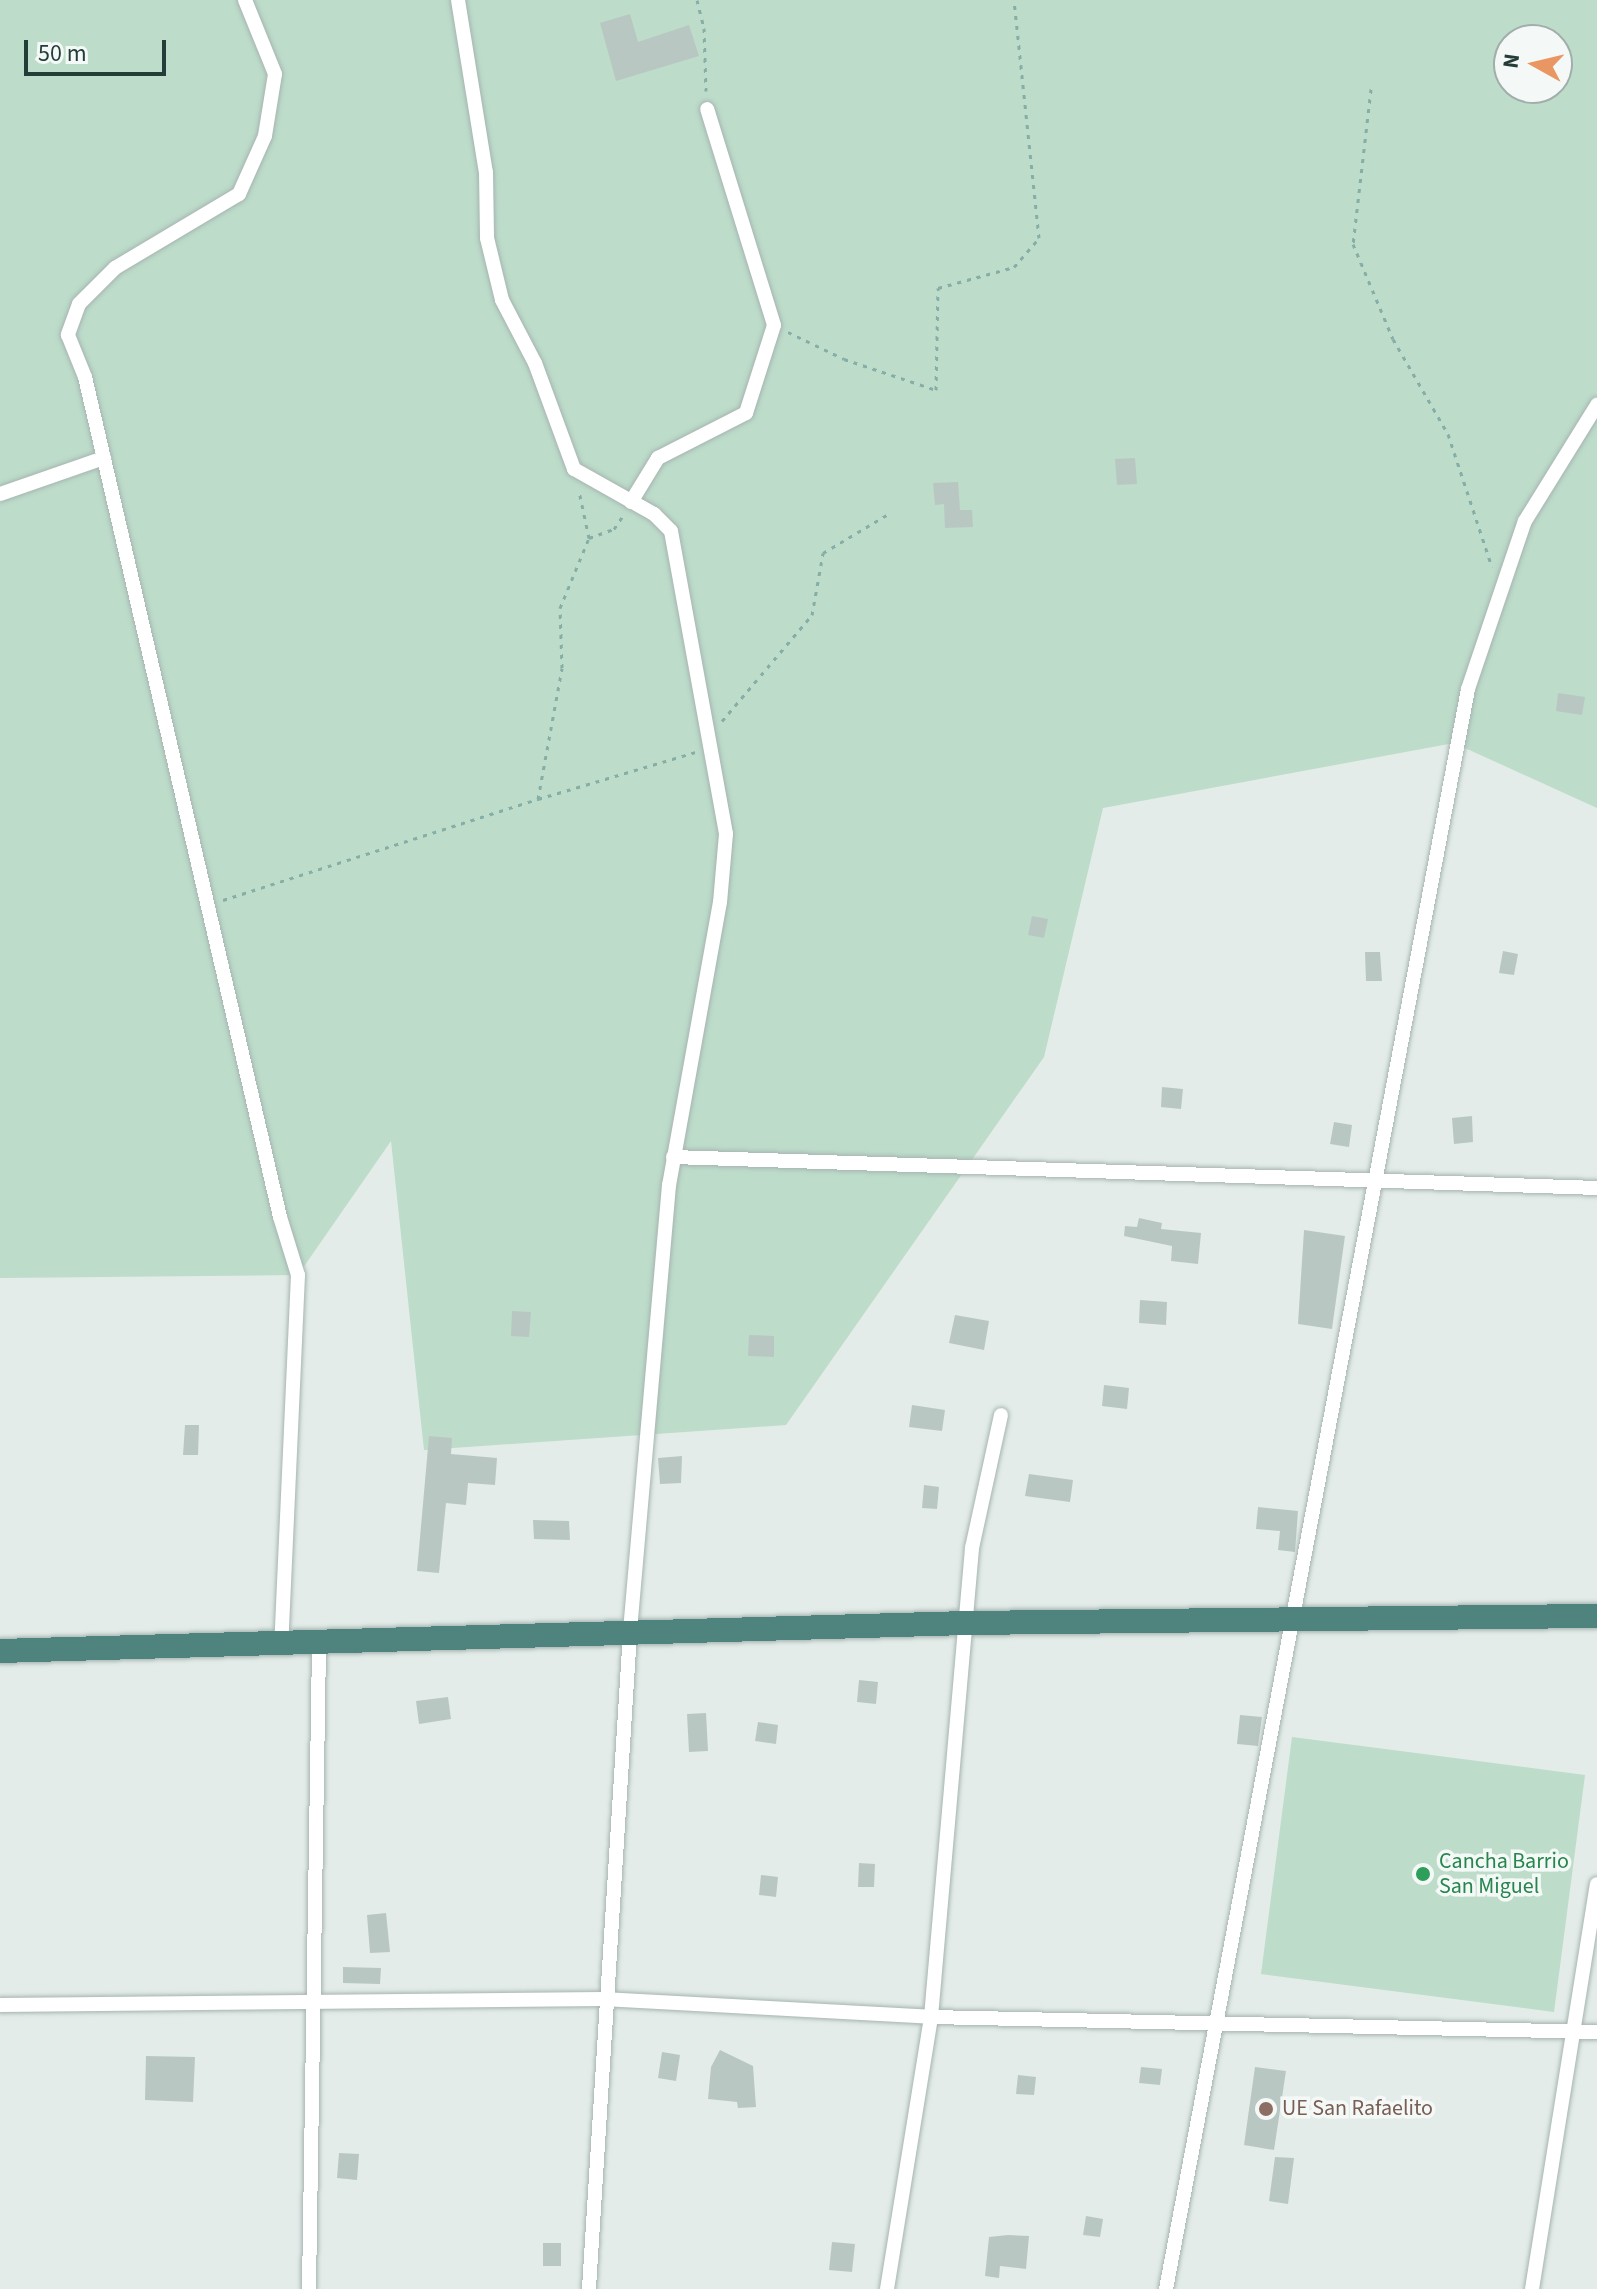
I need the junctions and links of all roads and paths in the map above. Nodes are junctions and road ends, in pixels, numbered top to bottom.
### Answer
1 (245, 0) edge
2 (458, 0) edge
3 (697, 0) edge
4 (1014, 0) edge
5 (1371, 89) dead end
6 (707, 109) joint
7 (774, 325) junction
8 (1597, 405) edge
9 (104, 458) junction
10 (574, 469) junction
11 (0, 494) edge
12 (631, 502) junction
13 (890, 513) dead end
14 (589, 538) junction
15 (1499, 598) junction
16 (709, 748) junction
17 (538, 799) junction
18 (208, 905) junction
19 (673, 1157) junction
20 (1374, 1178) junction
21 (1597, 1188) edge
22 (1001, 1415) dead end
23 (1293, 1616) junction
24 (1597, 1616) edge
25 (966, 1623) junction
26 (630, 1633) junction
27 (319, 1642) junction
28 (281, 1647) junction
29 (0, 1651) edge
30 (1597, 1884) edge
31 (603, 1999) junction
32 (317, 2001) junction
33 (0, 2005) edge
34 (931, 2017) junction
35 (1214, 2022) junction
36 (1570, 2031) junction
37 (1597, 2032) edge
38 (309, 2289) edge
39 (589, 2289) edge
40 (887, 2289) edge
41 (1166, 2289) edge
42 (1532, 2289) edge

1 - 9 street
2 - 10 street
3 - 6 path
4 - 7 path
5 - 15 path
6 - 7 street
7 - 12 street
8 - 15 street
9 - 11 street
9 - 18 street
10 - 12 street
10 - 14 path
12 - 14 path
12 - 16 street
13 - 16 path
14 - 17 path
15 - 20 street
16 - 17 path
16 - 19 street
17 - 18 path
18 - 28 street
19 - 20 street
19 - 26 street
20 - 21 street
20 - 23 street
22 - 25 street
23 - 24 highway
23 - 25 highway
23 - 35 street
25 - 26 highway
25 - 34 street
26 - 27 highway
26 - 31 street
27 - 28 highway
27 - 32 street
28 - 29 highway
30 - 36 street
31 - 32 street
31 - 34 street
31 - 39 street
32 - 33 street
32 - 38 street
34 - 35 street
34 - 40 street
35 - 36 street
35 - 41 street
36 - 37 street
36 - 42 street

